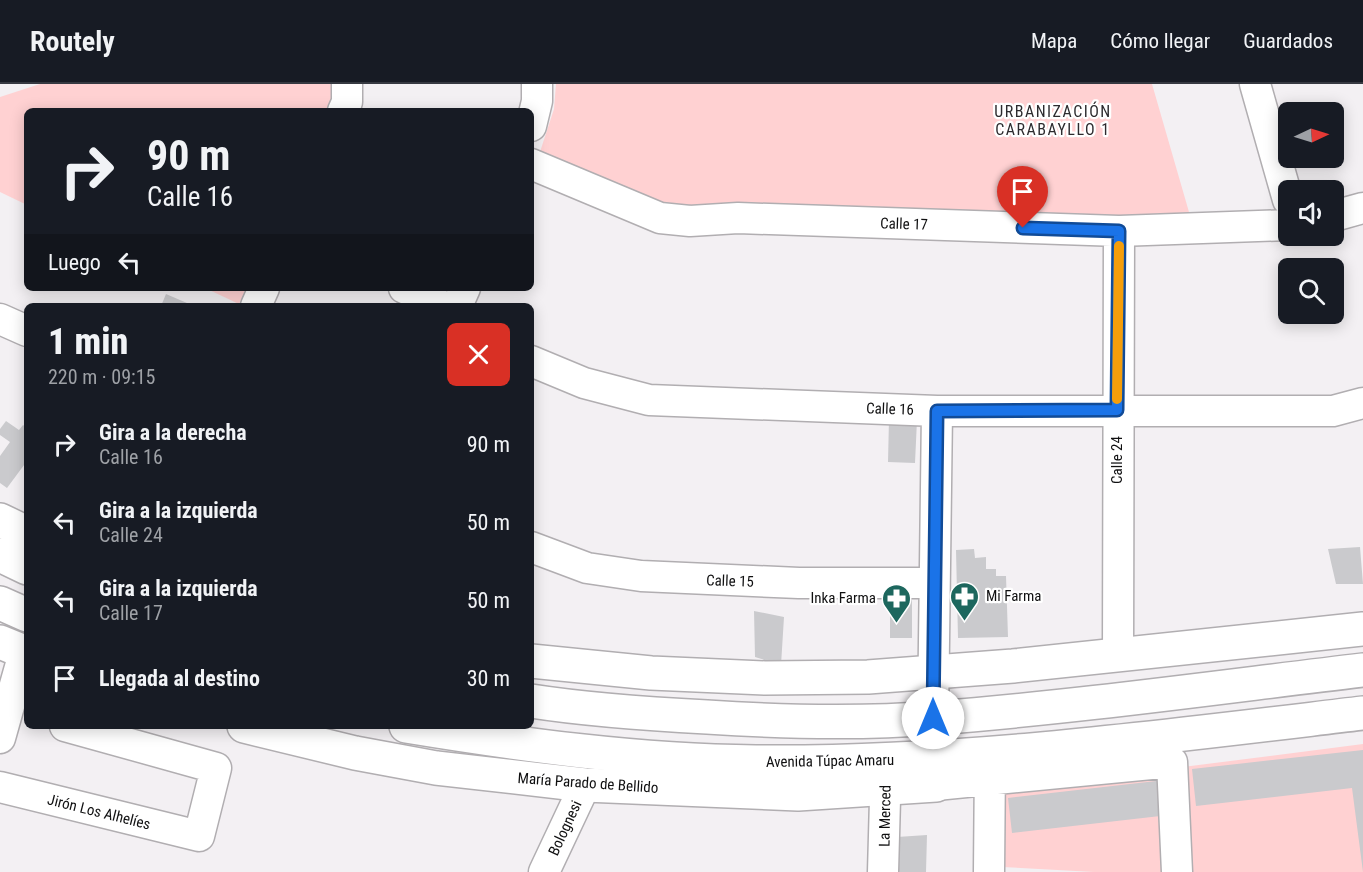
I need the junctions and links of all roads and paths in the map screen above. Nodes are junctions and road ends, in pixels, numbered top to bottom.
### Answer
1 (347, 84) edge
2 (537, 84) edge
3 (1255, 84) edge
4 (344, 108) edge
5 (534, 114) edge
6 (534, 165) edge
7 (1282, 180) edge
8 (1363, 208) edge
9 (1344, 213) edge
10 (1278, 225) edge
11 (1119, 231) junction
12 (410, 291) edge
13 (436, 303) edge
14 (0, 319) edge
15 (24, 330) edge
16 (534, 362) edge
17 (1363, 403) edge
18 (1117, 410) junction
19 (937, 411) junction
20 (0, 520) edge
21 (24, 532) edge
22 (534, 548) edge
23 (0, 555) edge
24 (24, 567) edge
25 (934, 583) junction
26 (0, 603) edge
27 (24, 614) edge
28 (1363, 629) edge
29 (17, 650) edge
30 (1118, 654) junction
31 (534, 661) edge
32 (1363, 670) edge
33 (934, 673) junction
34 (12, 699) edge
35 (534, 701) edge
36 (1363, 713) edge
37 (933, 718) junction
38 (76, 729) edge
39 (256, 729) edge
40 (424, 729) edge
41 (0, 738) edge
42 (989, 766) junction
43 (935, 771) junction
44 (885, 775) junction
45 (585, 785) junction
46 (0, 787) edge
47 (544, 872) edge
48 (883, 872) edge
49 (989, 872) edge
50 (1177, 872) edge

1 - 4 street
2 - 5 street
3 - 7 street
6 - 11 street, Calle 17
8 - 9 street
10 - 11 street, Calle 17
11 - 18 street, Calle 24
12 - 13 street
14 - 15 street
16 - 19 street, Calle 16
17 - 18 street, Calle 16
18 - 19 street, Calle 16
18 - 30 street, Calle 24
19 - 25 street
20 - 21 main road
22 - 25 street, Calle 15
23 - 24 main road
25 - 33 street
26 - 27 main road
28 - 30 main road
29 - 34 street
30 - 33 main road
31 - 33 main road
32 - 37 main road
33 - 37 street
34 - 41 street
35 - 37 main road
36 - 42 main road, Avenida Túpac Amaru
37 - 43 street
38 - 46 street, Jirón Los Alhelíes
39 - 45 main road, María Parado de Bellido
40 - 44 main road, Avenida Túpac Amaru
42 - 43 main road, Avenida Túpac Amaru
42 - 49 street
42 - 50 street
43 - 44 main road, Avenida Túpac Amaru
44 - 45 main road, María Parado de Bellido
44 - 48 street, La Merced
45 - 47 street, Bolognesi

